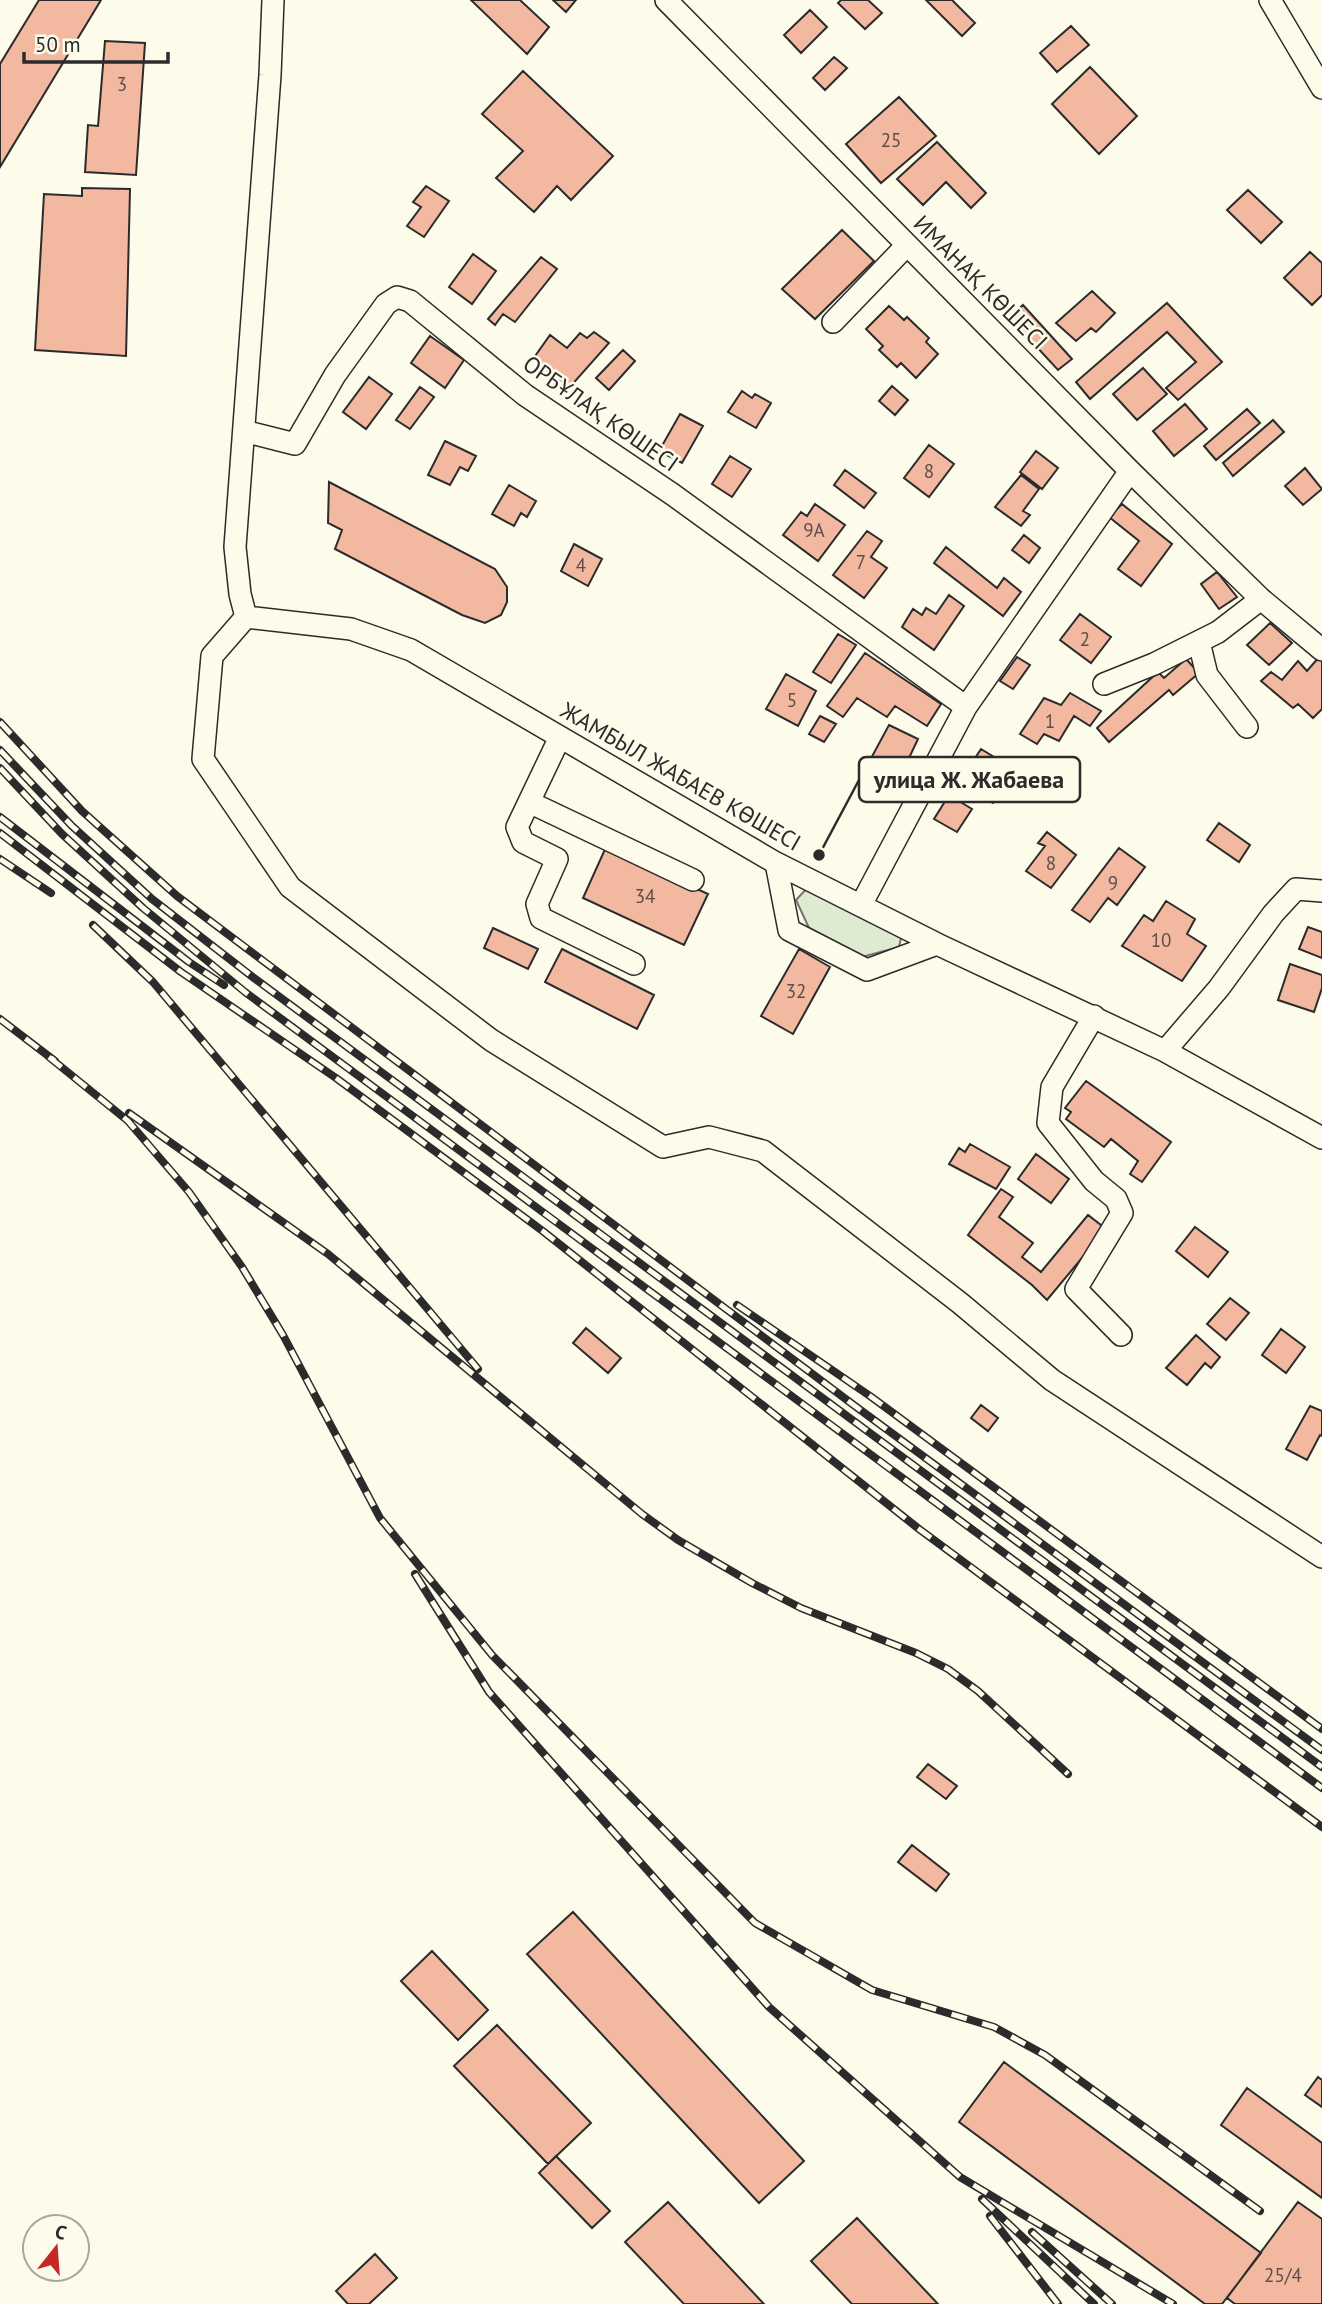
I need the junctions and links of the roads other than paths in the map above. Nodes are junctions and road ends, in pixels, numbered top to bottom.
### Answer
1 (273, 0) edge
2 (666, 0) edge
3 (1270, 0) edge
4 (1322, 88) edge
5 (907, 245) junction
6 (833, 322) dead end
7 (244, 432) junction
8 (1130, 471) junction
9 (1261, 599) junction
10 (246, 617) junction
11 (1199, 642) junction
12 (1322, 650) edge
13 (1104, 684) dead end
14 (965, 707) junction
15 (1247, 727) dead end
16 (560, 737) junction
17 (529, 802) junction
18 (776, 863) junction
19 (693, 880) dead end
20 (1322, 891) edge
21 (861, 905) junction
22 (937, 944) junction
23 (634, 964) dead end
24 (1094, 1016) junction
25 (1165, 1051) junction
26 (1322, 1138) edge
27 (1121, 1335) dead end
28 (1322, 1558) edge

1 - 7 street
2 - 5 street, ИМАНАҚ КӨШЕСІ
3 - 4 street
5 - 6 street
5 - 8 street, ИМАНАҚ КӨШЕСІ
7 - 10 street
7 - 14 street, ОРБҰЛАҚ КӨШЕСІ
8 - 9 street, ИМАНАҚ КӨШЕСІ
8 - 14 street
9 - 11 street
9 - 12 street, ИМАНАҚ КӨШЕСІ
10 - 16 street, ЖАМБЫЛ ЖАБАЕВ КӨШЕСІ
10 - 28 street
11 - 13 street
11 - 15 street
14 - 21 street
16 - 17 street
16 - 18 street, ЖАМБЫЛ ЖАБАЕВ КӨШЕСІ
17 - 19 street
17 - 23 street
18 - 21 street, ЖАМБЫЛ ЖАБАЕВ КӨШЕСІ
18 - 22 street
20 - 25 street
21 - 22 street, ЖАМБЫЛ ЖАБАЕВ КӨШЕСІ
22 - 24 street, ЖАМБЫЛ ЖАБАЕВ КӨШЕСІ
24 - 25 street, ЖАМБЫЛ ЖАБАЕВ КӨШЕСІ
24 - 27 street
25 - 26 street, ЖАМБЫЛ ЖАБАЕВ КӨШЕСІ

